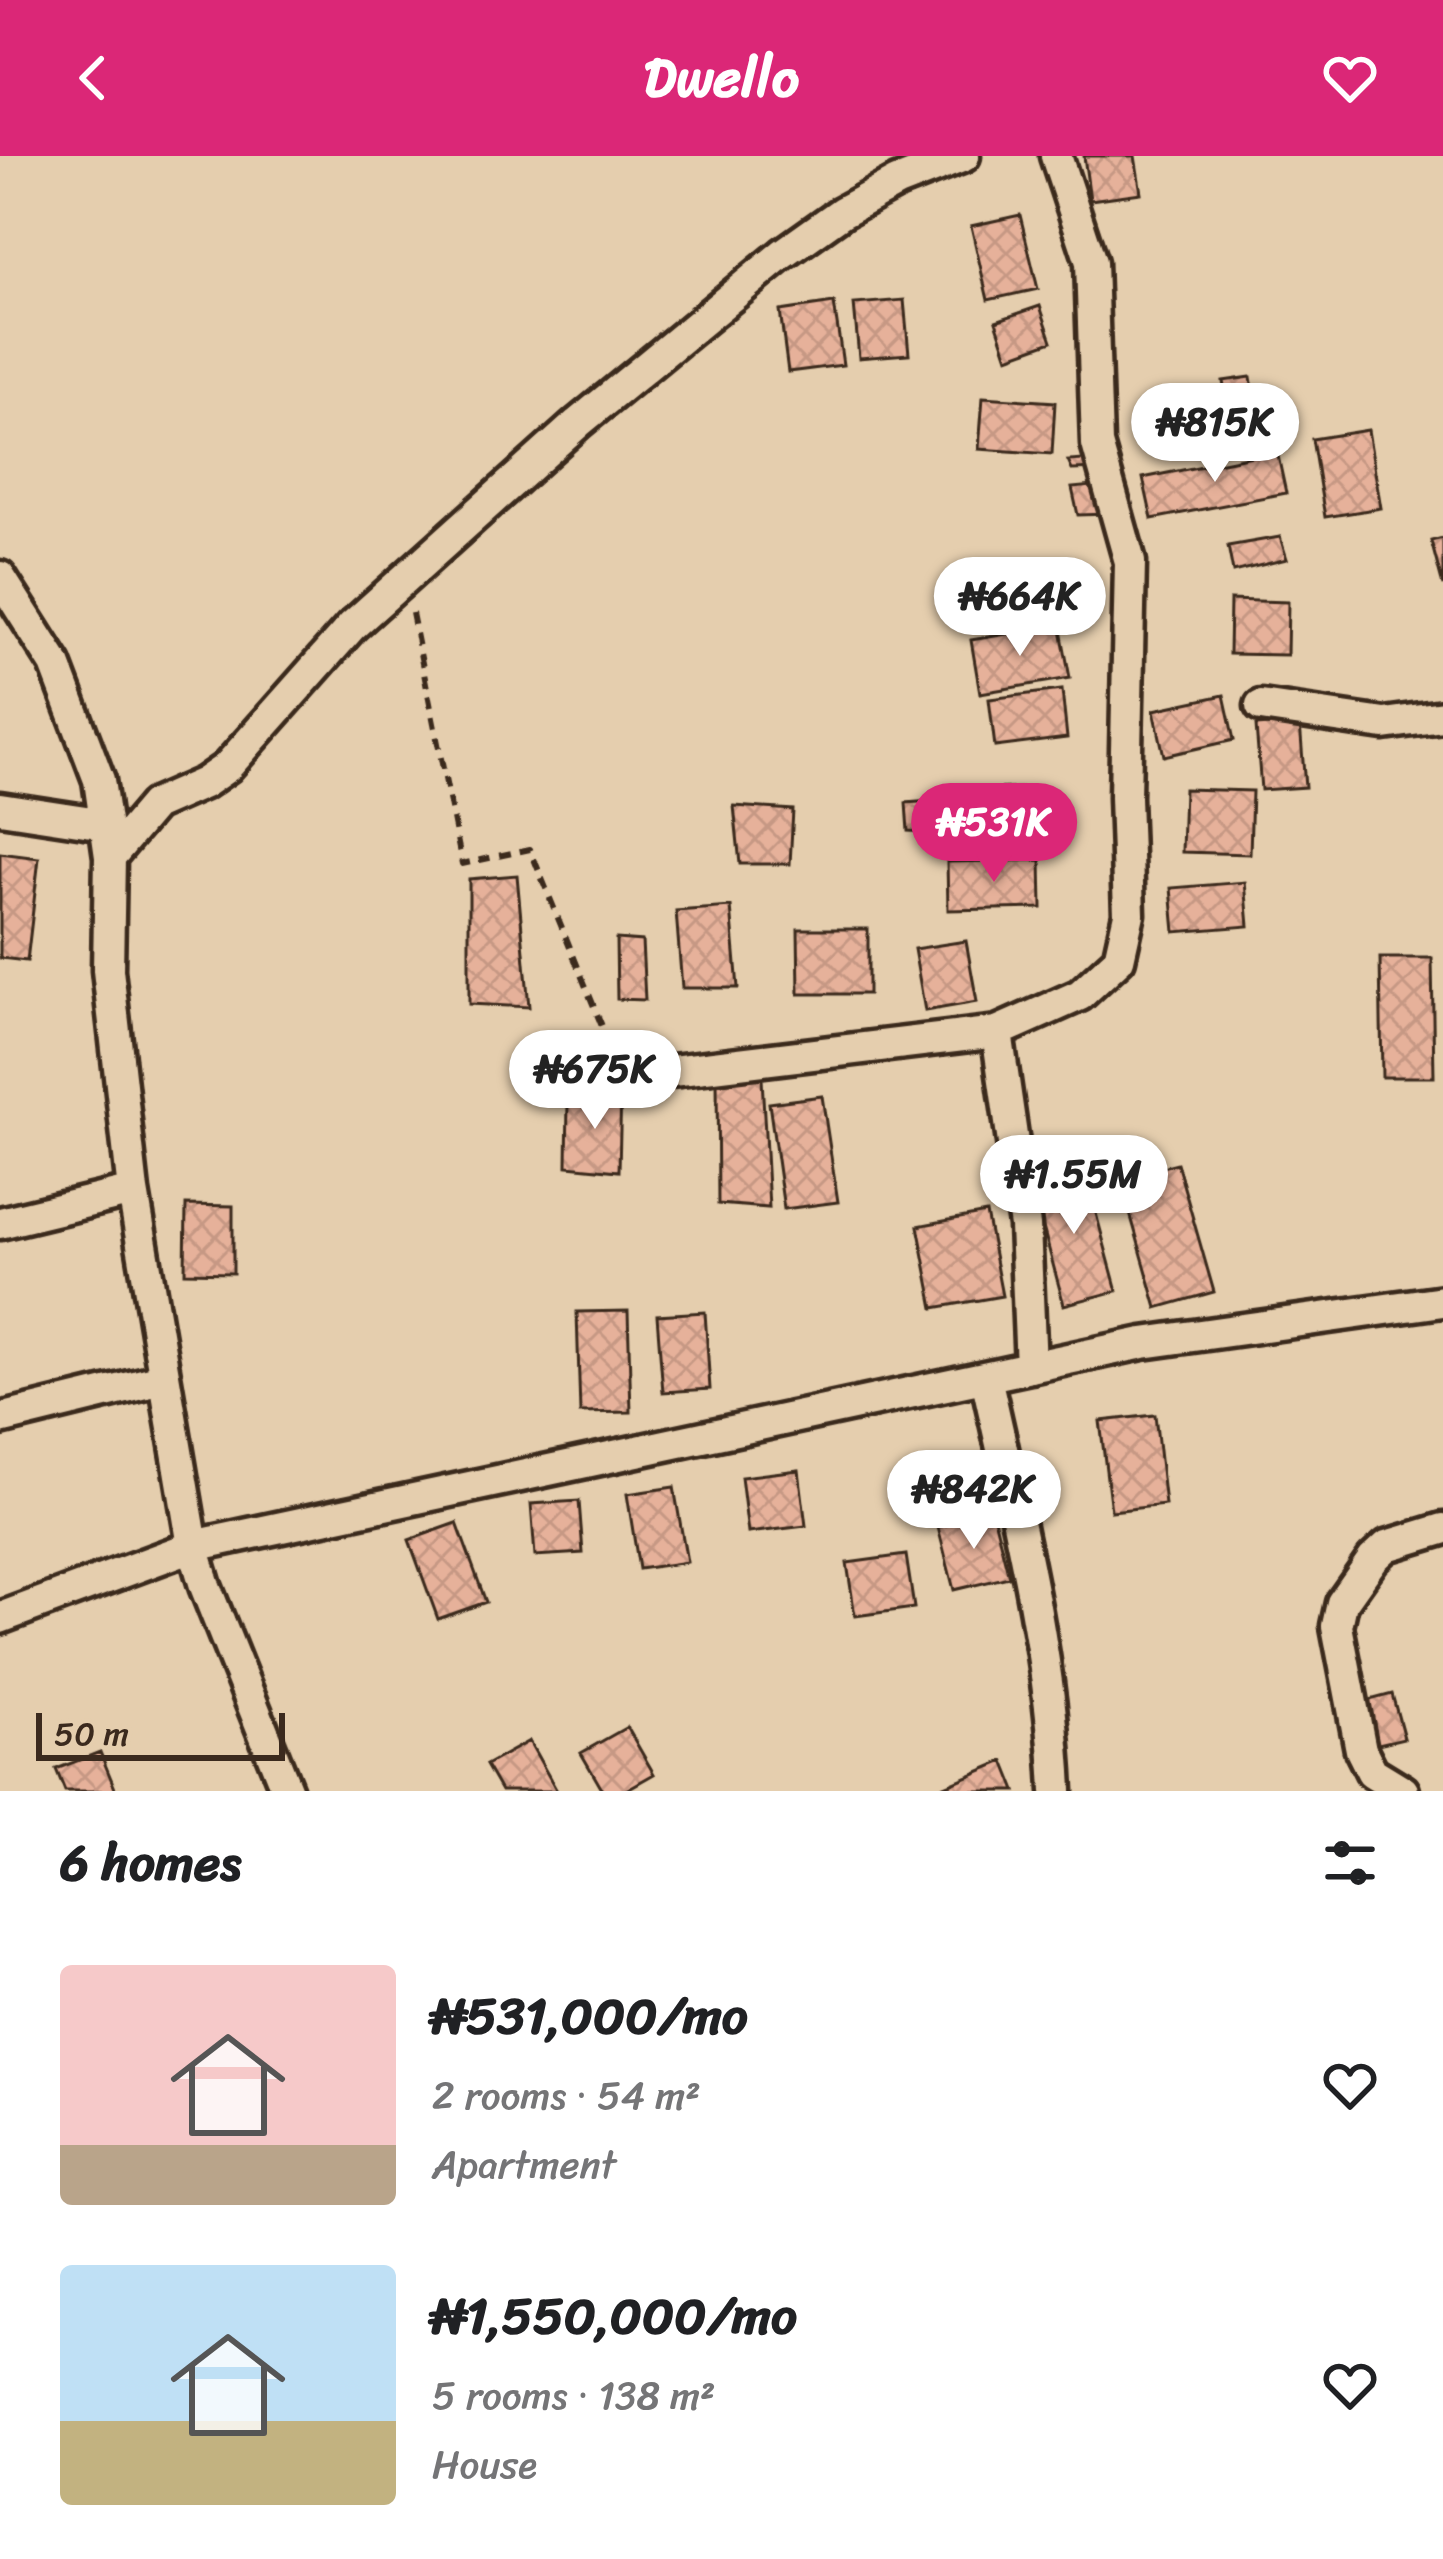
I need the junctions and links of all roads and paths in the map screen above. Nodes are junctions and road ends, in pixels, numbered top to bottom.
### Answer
1 (964, 156) edge
2 (1056, 156) edge
3 (0, 577) edge
4 (405, 579) junction
5 (1261, 706) dead end
6 (1443, 716) edge
7 (99, 780) junction
8 (154, 805) junction
9 (0, 808) edge
10 (105, 824) junction
11 (110, 857) junction
12 (997, 1032) junction
13 (622, 1077) joint
14 (133, 1192) junction
15 (0, 1223) edge
16 (1443, 1301) edge
17 (1031, 1367) junction
18 (986, 1377) junction
19 (163, 1379) junction
20 (0, 1419) edge
21 (1443, 1529) edge
22 (193, 1546) junction
23 (0, 1618) edge
24 (287, 1791) edge
25 (1057, 1791) edge
26 (1403, 1791) edge

1 - 4 street
2 - 12 street
3 - 7 street
4 - 8 street
4 - 13 path
5 - 6 street
7 - 8 street
7 - 10 street
8 - 11 street
9 - 10 street
10 - 11 street
11 - 14 street
12 - 13 street
12 - 17 street
14 - 15 street
14 - 19 street
16 - 17 street
17 - 18 street
18 - 22 street
18 - 25 street
19 - 20 street
19 - 22 street
21 - 26 street
22 - 23 street
22 - 24 street

